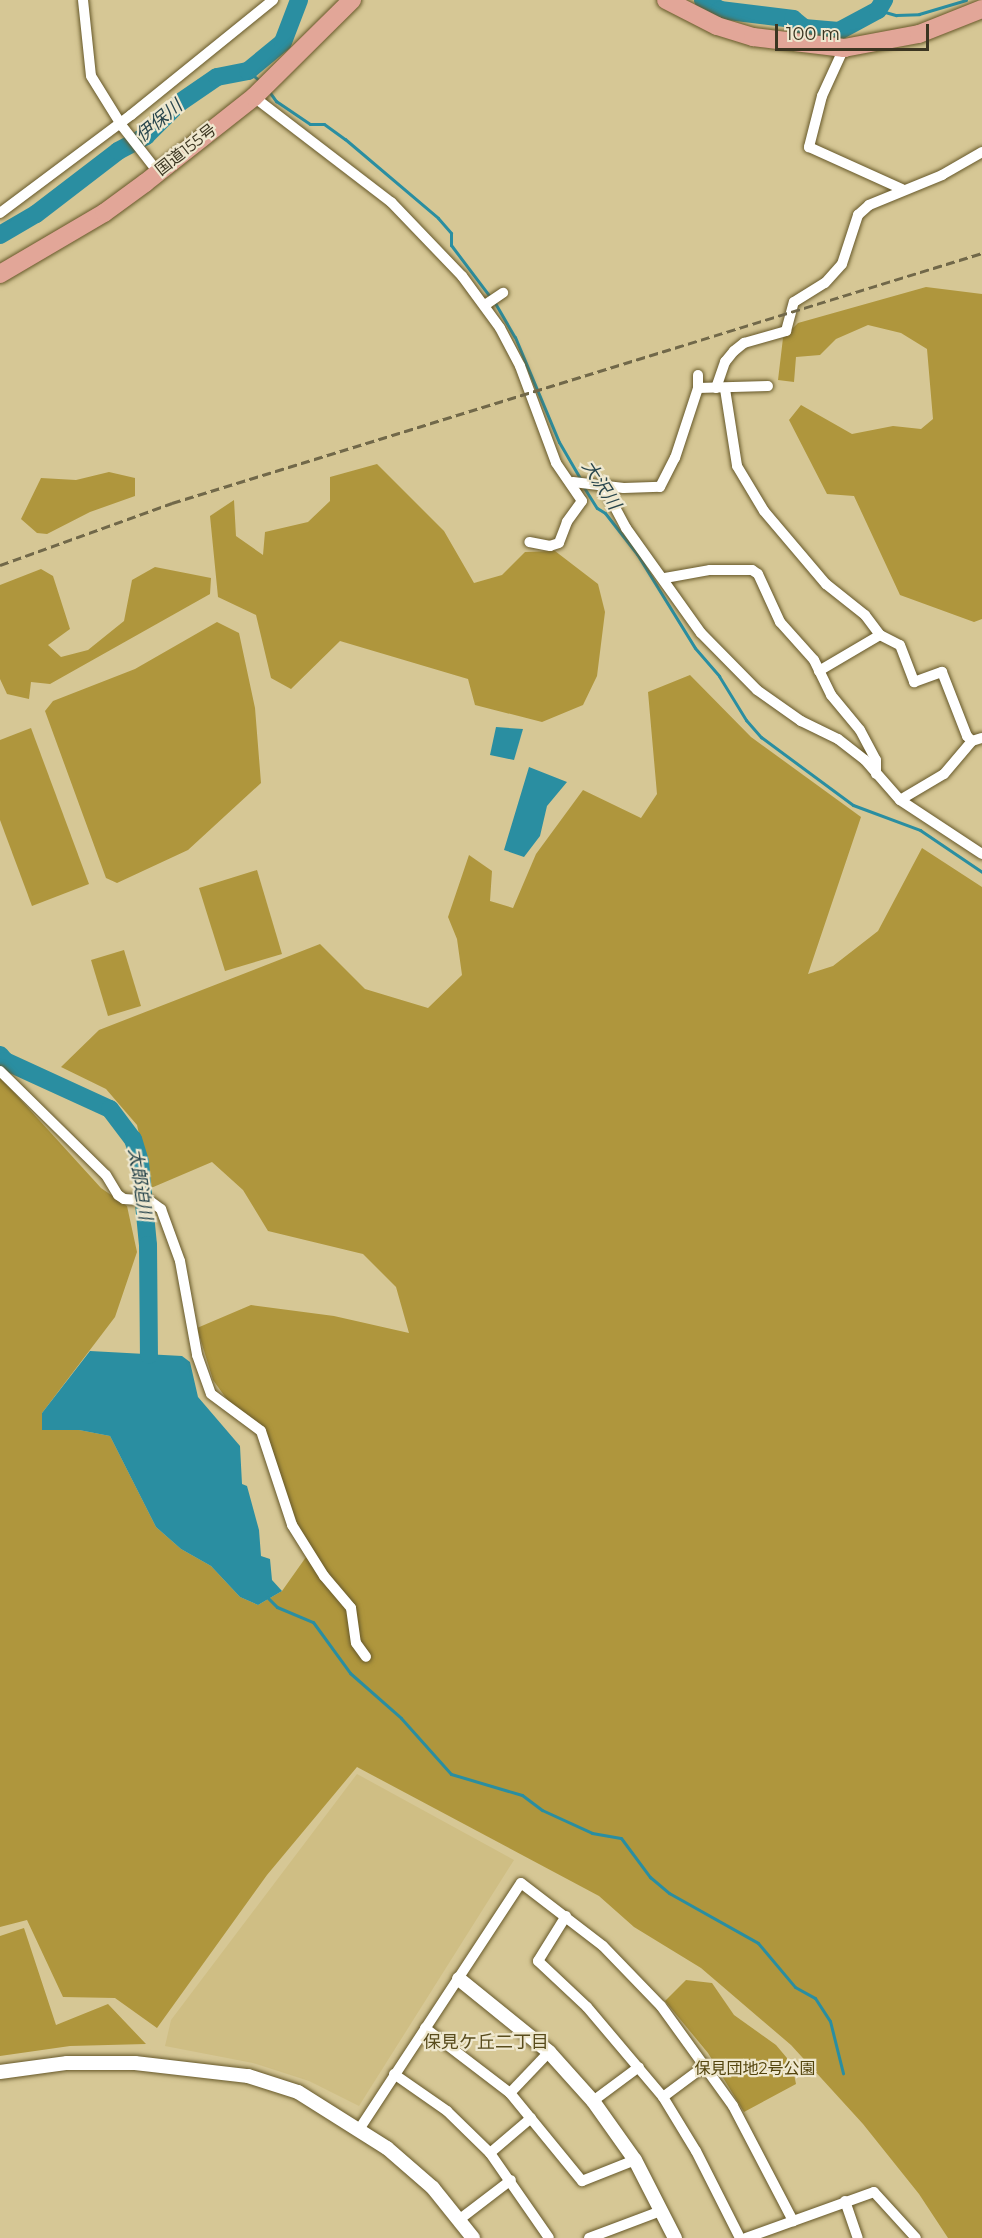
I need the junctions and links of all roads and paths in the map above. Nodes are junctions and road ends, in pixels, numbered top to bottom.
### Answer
1 (83, 0) edge
2 (273, 0) edge
3 (352, 0) edge
4 (666, 0) edge
5 (982, 9) edge
6 (844, 48) junction
7 (254, 97) junction
8 (120, 124) junction
9 (982, 152) edge
10 (158, 172) junction
11 (902, 189) junction
12 (0, 213) edge
13 (0, 274) edge
14 (503, 293) dead end
15 (487, 304) junction
16 (698, 375) dead end
17 (768, 386) dead end
18 (698, 388) junction
19 (721, 388) junction
20 (573, 483) junction
21 (598, 485) junction
22 (529, 542) dead end
23 (665, 578) junction
24 (880, 635) junction
25 (819, 671) junction
26 (977, 739) edge
27 (884, 786) junction
28 (900, 800) junction
29 (982, 854) edge
30 (0, 1071) edge
31 (366, 1657) dead end
32 (566, 1916) junction
33 (459, 1979) junction
34 (425, 2028) junction
35 (549, 2052) junction
36 (706, 2065) junction
37 (639, 2067) junction
38 (0, 2072) edge
39 (394, 2074) junction
40 (510, 2093) junction
41 (663, 2097) junction
42 (593, 2101) junction
43 (531, 2118) junction
44 (360, 2128) junction
45 (490, 2153) junction
46 (635, 2160) junction
47 (511, 2180) junction
48 (845, 2201) junction
49 (661, 2211) junction
50 (460, 2219) junction
51 (793, 2221) junction
52 (473, 2238) edge
53 (549, 2238) edge
54 (589, 2238) edge
55 (675, 2238) edge
56 (740, 2238) edge
57 (746, 2238) edge
58 (858, 2238) edge
59 (916, 2238) edge

1 - 8 street
2 - 8 street
3 - 7 highway, 国道155号
4 - 6 highway
5 - 6 highway
6 - 11 street
7 - 10 highway, 国道155号
7 - 15 street
8 - 10 street
8 - 12 street
9 - 11 street
10 - 13 highway, 国道155号
11 - 19 street
14 - 15 street
15 - 20 street
16 - 18 street
17 - 19 street
18 - 19 street
18 - 21 street
19 - 24 street
20 - 21 street
20 - 22 street
21 - 23 street
23 - 25 street
23 - 27 street
24 - 25 street
24 - 26 street
25 - 27 street
26 - 28 street
27 - 28 street
28 - 29 street
30 - 31 street
32 - 33 street
32 - 36 street
32 - 37 street
33 - 34 street
33 - 35 street
34 - 39 street
34 - 40 street
35 - 40 street
35 - 42 street
36 - 41 street
36 - 51 street
37 - 41 street
37 - 42 street
38 - 44 street
39 - 44 street
39 - 45 street
40 - 43 street
41 - 56 street
42 - 46 street
43 - 45 street
43 - 46 street
44 - 50 street
45 - 47 street
46 - 49 street
47 - 50 street
47 - 53 street
48 - 51 street
48 - 58 street
48 - 59 street
49 - 54 street
49 - 55 street
50 - 52 street
51 - 57 street

